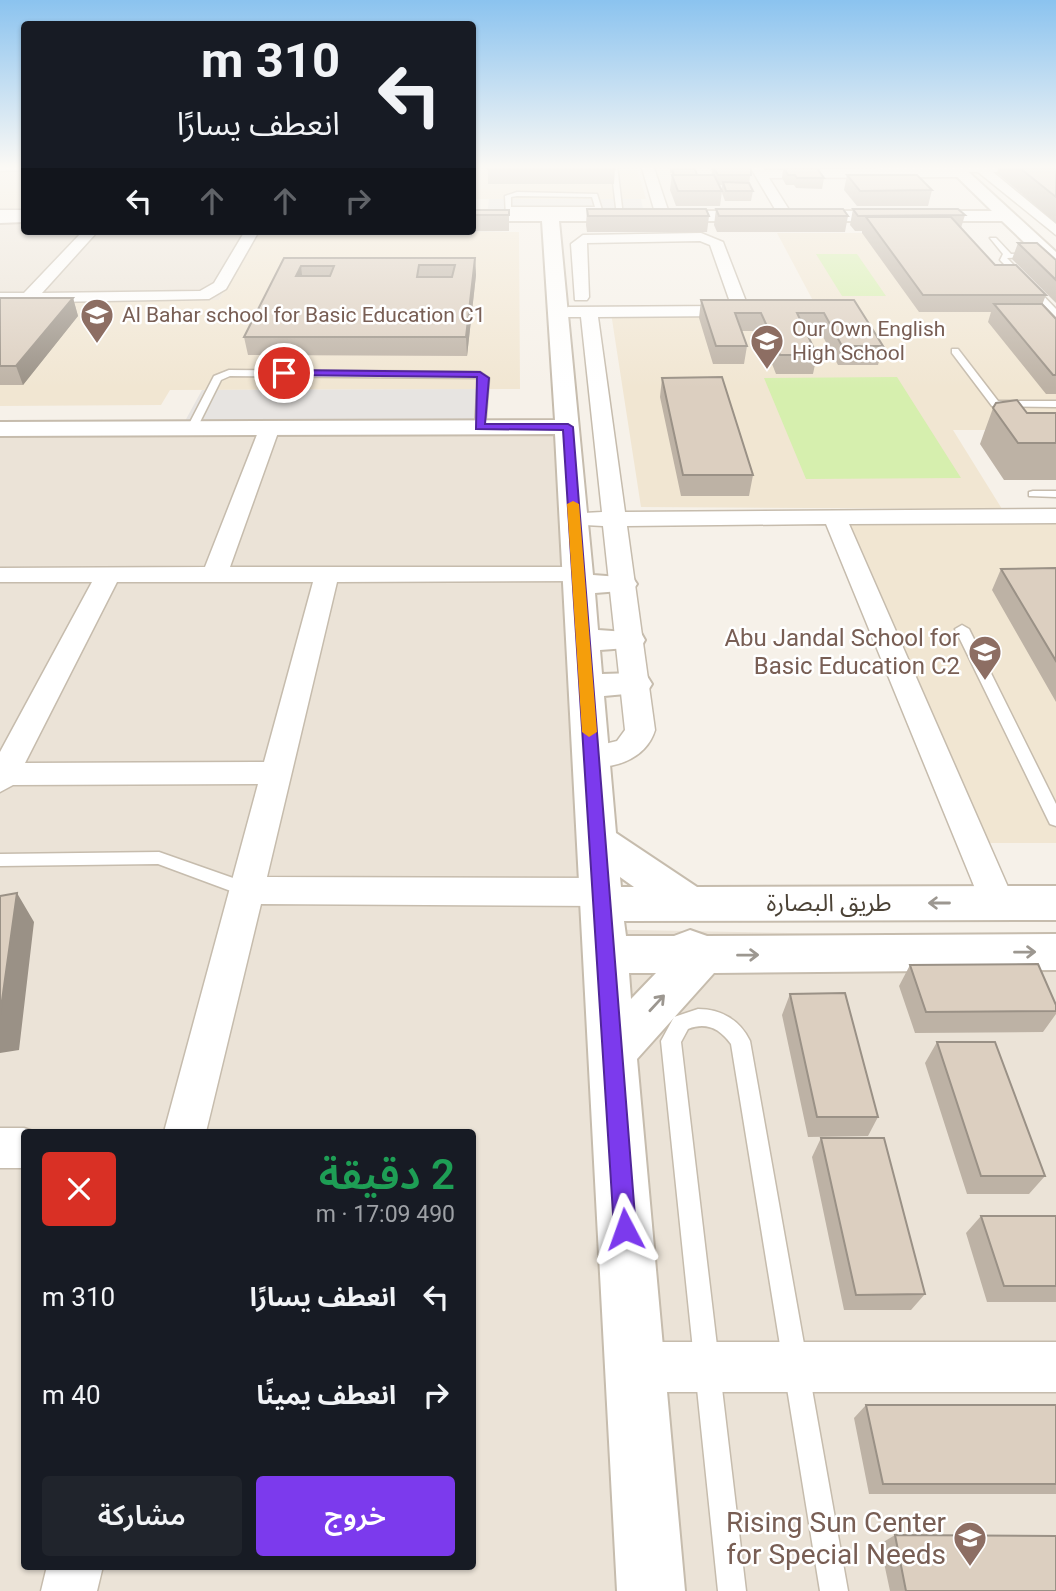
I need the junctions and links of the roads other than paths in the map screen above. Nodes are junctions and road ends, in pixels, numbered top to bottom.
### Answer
1 (83, 239) edge
2 (247, 239) edge
3 (561, 239) edge
4 (711, 239) edge
5 (1033, 239) edge
6 (993, 240) dead end
7 (1008, 255) junction
8 (1054, 257) edge
9 (0, 298) edge
10 (28, 298) junction
11 (583, 308) junction
12 (1056, 314) edge
13 (955, 351) dead end
14 (579, 398) junction
15 (1056, 404) edge
16 (270, 427) junction
17 (480, 427) junction
18 (506, 427) junction
19 (192, 428) junction
20 (0, 429) edge
21 (34, 429) junction
22 (0, 439) edge
23 (628, 464) dead end
24 (1033, 494) dead end
25 (1056, 494) edge
26 (615, 516) junction
27 (1056, 516) edge
28 (834, 517) junction
29 (215, 574) junction
30 (327, 574) junction
31 (0, 575) edge
32 (108, 575) junction
33 (579, 579) junction
34 (622, 584) junction
35 (962, 629) dead end
36 (583, 640) junction
37 (629, 640) junction
38 (635, 684) junction
39 (586, 685) junction
40 (591, 757) junction
41 (276, 773) junction
42 (2, 778) edge
43 (1051, 802) edge
44 (1056, 820) edge
45 (597, 840) junction
46 (0, 860) edge
47 (247, 890) junction
48 (601, 898) junction
49 (998, 903) junction
50 (1056, 903) edge
51 (690, 904) junction
52 (1056, 952) edge
53 (607, 955) junction
54 (702, 955) junction
55 (613, 1051) junction
56 (186, 1129) edge
57 (0, 1148) edge
58 (21, 1148) edge
59 (635, 1367) junction
60 (707, 1367) junction
61 (796, 1367) junction
62 (1056, 1367) edge
63 (74, 1570) edge
64 (69, 1591) edge
65 (651, 1591) edge
66 (732, 1591) edge
67 (834, 1591) edge

1 - 10 street
2 - 10 street
3 - 11 street
4 - 11 street
5 - 8 street
6 - 7 lane
7 - 8 lane
7 - 12 lane
9 - 10 street
11 - 14 street
13 - 15 lane
14 - 18 street
14 - 18 street
14 - 23 street
14 - 26 street
14 - 26 street
16 - 17 street
16 - 19 street
16 - 29 street
17 - 18 street
17 - 19 lane
19 - 21 street
20 - 21 street
21 - 22 street
24 - 25 lane
26 - 28 street
26 - 33 street
26 - 34 street
27 - 28 street
28 - 49 street
29 - 30 street
29 - 32 street
30 - 33 street
30 - 41 street
31 - 32 street
32 - 42 street
33 - 34 street
33 - 36 street
34 - 37 street
35 - 43 lane
36 - 37 street
36 - 39 street
37 - 38 street
38 - 39 street
38 - 40 street
39 - 40 street
40 - 45 street
41 - 42 street
41 - 47 street
43 - 44 lane
45 - 48 street
45 - 51 street
46 - 47 lane
47 - 48 street
47 - 56 street
48 - 51 street, طريق البصارة
48 - 53 street
49 - 50 street, طريق البصارة
49 -> 51 street, طريق البصارة
51 - 54 street
54 -> 52 street, طريق البصارة
53 - 54 street, طريق البصارة
53 - 55 street
55 -> 54 street
55 - 59 street
57 - 58 street
59 - 60 street
59 - 65 street
60 - 61 street
60 - 61 lane
60 - 66 lane
61 - 62 street
61 - 67 lane
63 - 64 street

